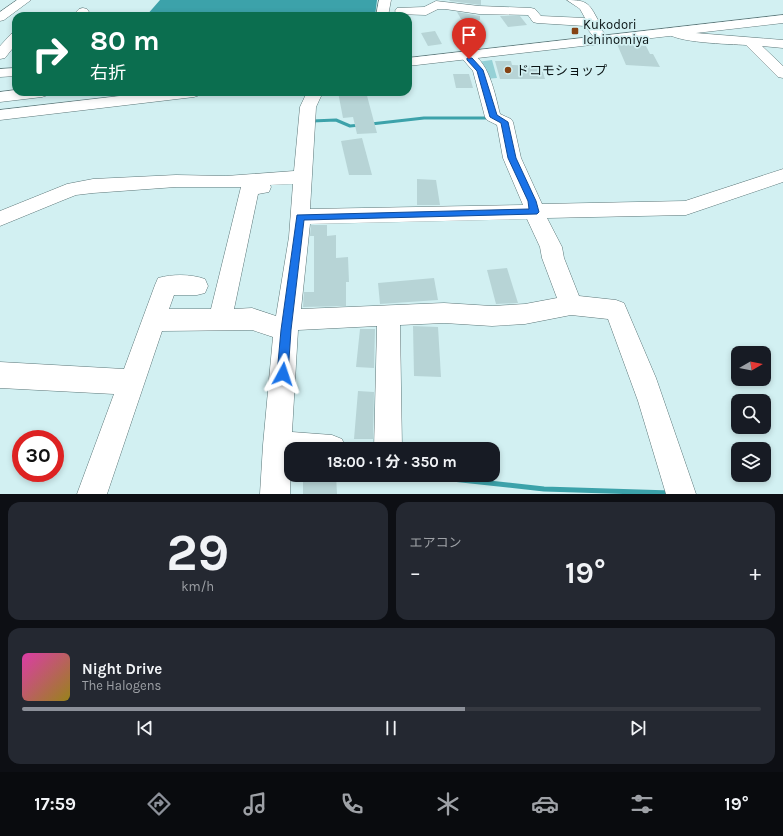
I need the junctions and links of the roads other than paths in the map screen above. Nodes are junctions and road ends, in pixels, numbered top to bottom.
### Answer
1 (25, 0) edge
2 (385, 0) edge
3 (573, 0) edge
4 (460, 4) edge
5 (401, 9) edge
6 (383, 12) edge
7 (783, 12) edge
8 (0, 17) edge
9 (783, 19) edge
10 (589, 22) junction
11 (672, 32) junction
12 (598, 33) junction
13 (9, 41) edge
14 (749, 41) junction
15 (783, 44) edge
16 (412, 54) edge
17 (0, 55) edge
18 (466, 55) junction
19 (412, 62) edge
20 (12, 72) edge
21 (0, 73) edge
22 (783, 74) edge
23 (50, 96) edge
24 (160, 96) edge
25 (313, 96) edge
26 (0, 97) edge
27 (0, 101) edge
28 (0, 108) edge
29 (0, 115) edge
30 (783, 176) edge
31 (303, 177) junction
32 (262, 187) dead end
33 (534, 212) junction
34 (300, 217) junction
35 (0, 219) edge
36 (198, 286) dead end
37 (571, 305) junction
38 (155, 320) junction
39 (220, 320) junction
40 (287, 325) junction
41 (389, 327) dead end
42 (0, 374) edge
43 (132, 382) junction
44 (388, 442) edge
45 (277, 445) junction
46 (284, 446) edge
47 (92, 494) edge
48 (275, 494) edge
49 (681, 494) edge

1 - 8 street
2 - 6 street
3 - 10 street
4 - 5 street
4 - 10 street
7 - 12 highway
9 - 11 highway
10 - 12 street
11 - 14 street
11 - 18 highway
12 - 16 highway
13 - 17 street
14 - 15 street
14 - 22 street
18 - 19 highway
18 - 33 street
20 - 21 street
23 - 26 highway
23 - 27 highway
23 - 28 highway
24 - 29 highway
25 - 31 street
30 - 33 street
31 - 34 street
31 - 35 street
32 - 39 street
33 - 34 street
33 - 37 street
34 - 40 street
36 - 38 street
37 - 40 street
37 - 49 street
38 - 39 street
38 - 43 street
39 - 40 street
40 - 45 street
41 - 44 street
42 - 43 street
43 - 47 street
45 - 46 street
45 - 48 street

